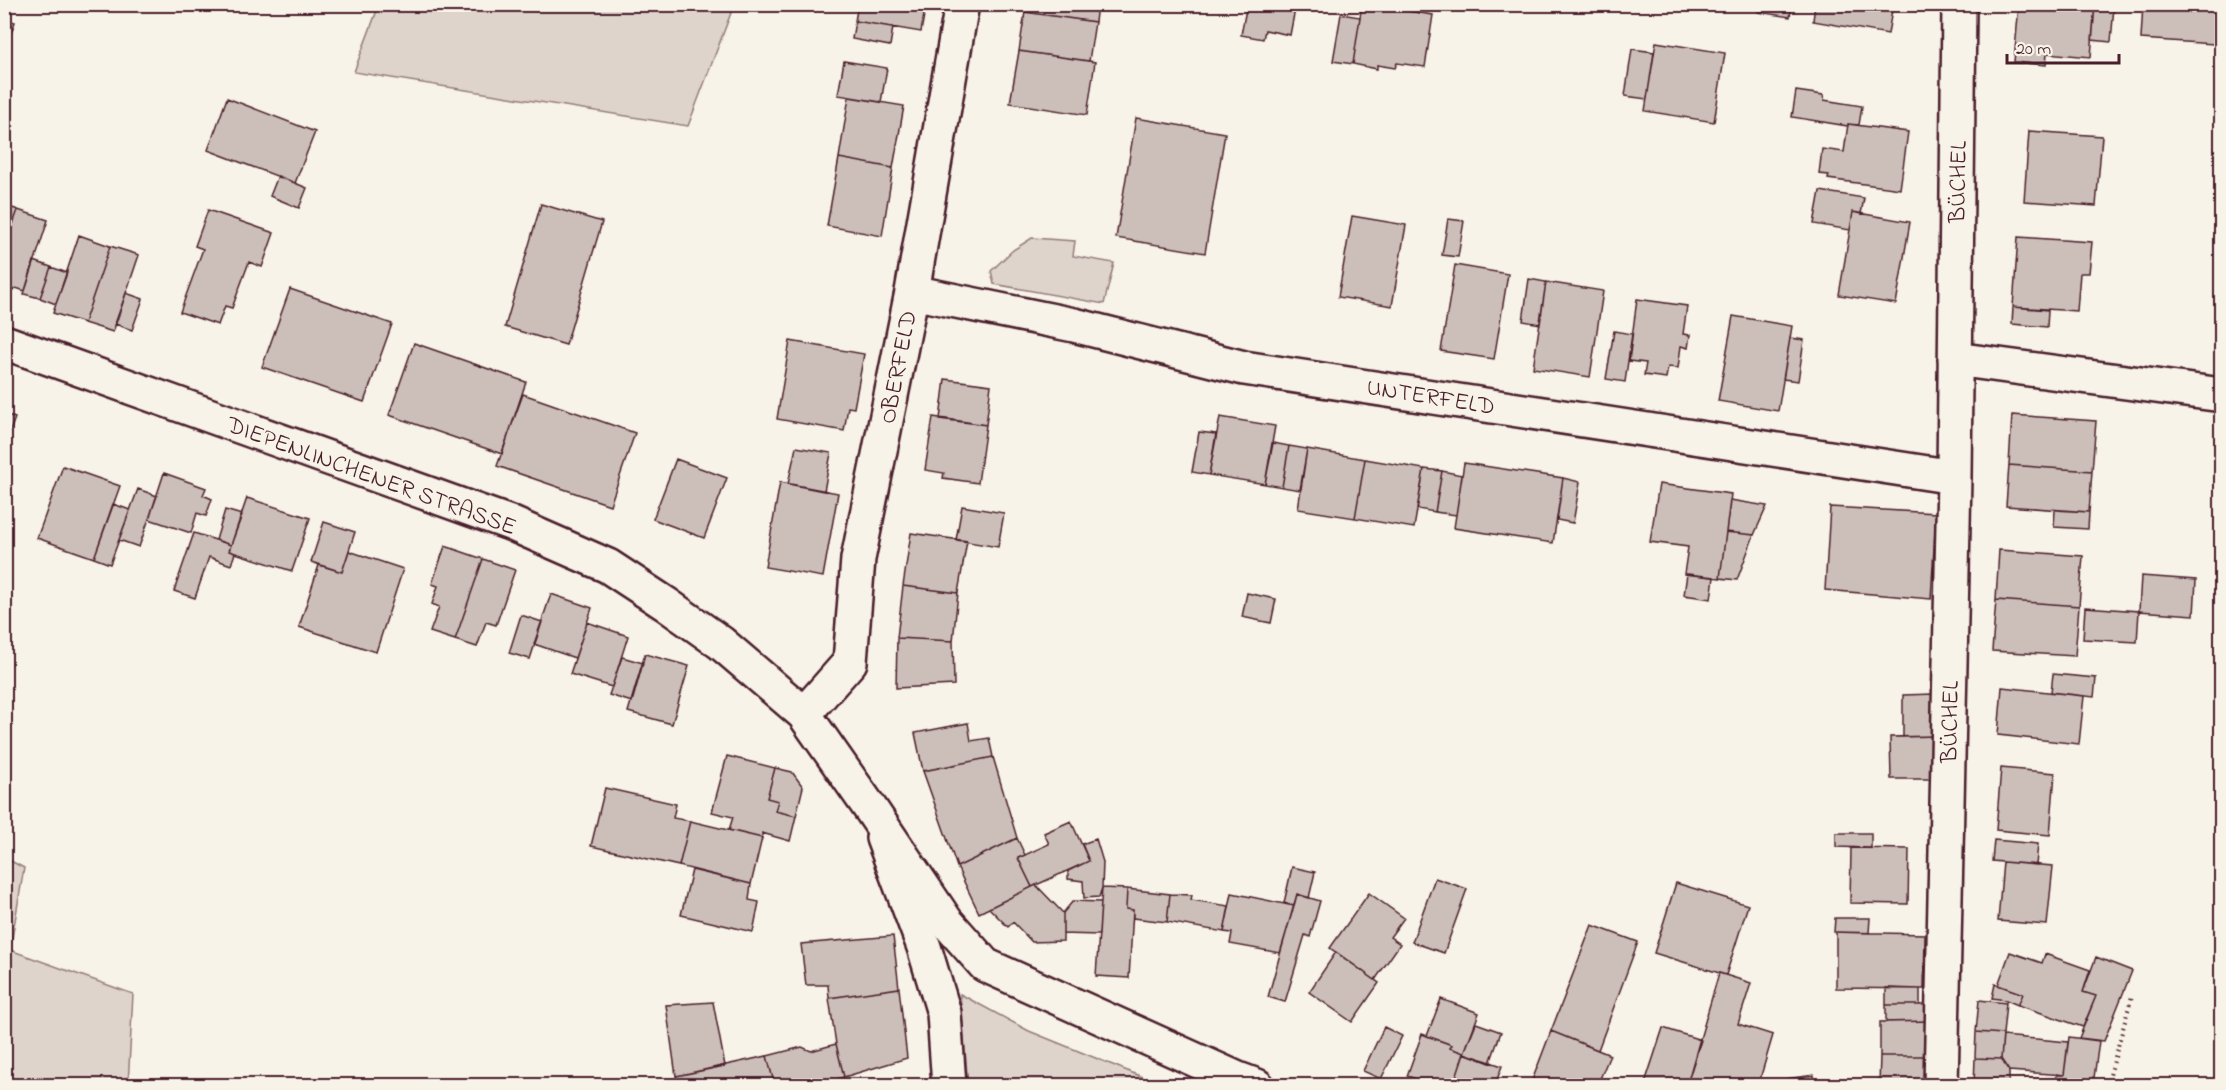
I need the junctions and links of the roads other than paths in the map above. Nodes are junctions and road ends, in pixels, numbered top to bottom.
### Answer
1 (962, 4) edge
2 (1959, 4) edge
3 (912, 292) junction
4 (4, 342) edge
5 (1955, 359) junction
6 (2222, 395) edge
7 (1954, 477) junction
8 (804, 714) junction
9 (872, 811) junction
10 (1243, 1084) edge
11 (949, 1086) edge
12 (1941, 1086) edge

1 - 3 street, OBERFELD
2 - 5 street, BÜCHEL
3 - 7 street, UNTERFELD
3 - 8 street, OBERFELD
4 - 8 street, DIEPENLINCHENER STRASSE
5 - 6 street
5 - 7 street, BÜCHEL
7 - 12 street, BÜCHEL
8 - 9 street, DIEPENLINCHENER STRASSE
9 - 10 street
9 - 11 street

